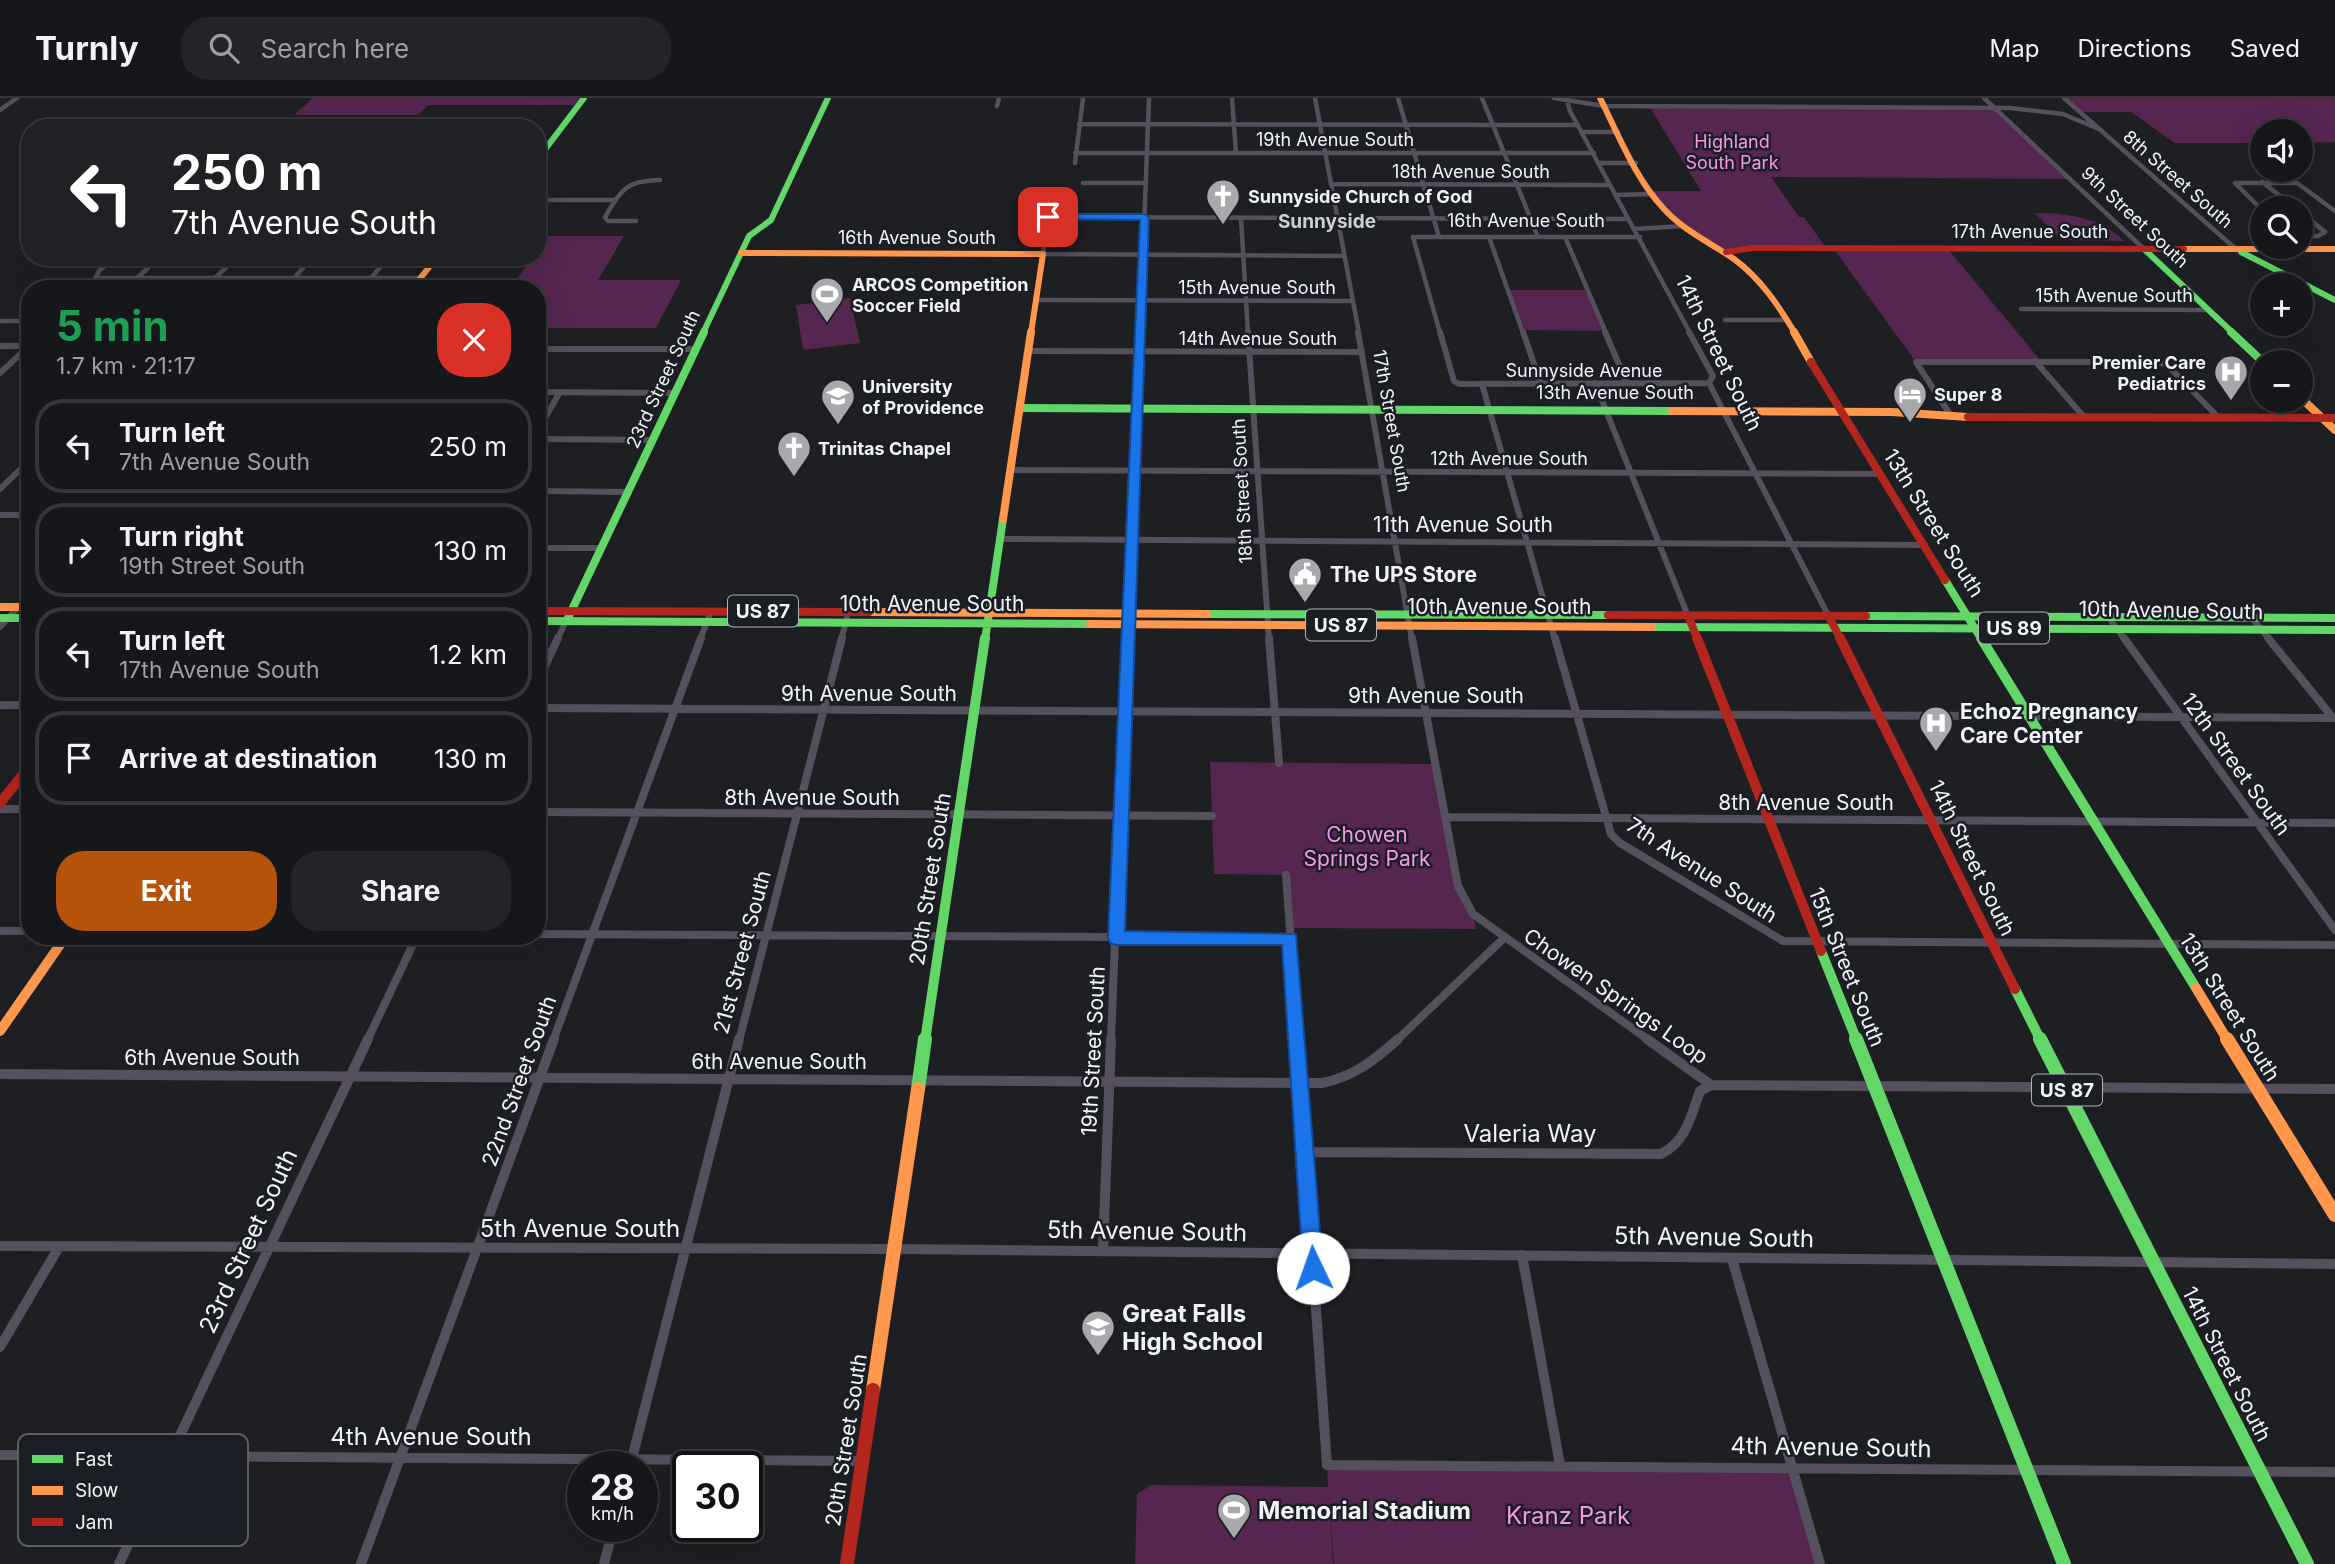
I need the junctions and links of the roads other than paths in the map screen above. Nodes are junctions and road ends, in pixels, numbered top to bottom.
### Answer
1 (17, 98) edge
2 (584, 98) edge
3 (828, 98) edge
4 (999, 98) edge
5 (1083, 98) edge
6 (1149, 98) edge
7 (1232, 98) edge
8 (1315, 98) edge
9 (1398, 98) edge
10 (1482, 98) edge
11 (1554, 98) edge
12 (1984, 98) edge
13 (2064, 98) edge
14 (1567, 100) edge
15 (1602, 102) edge
16 (997, 106) dead end
17 (1993, 107) junction
18 (0, 110) edge
19 (1079, 124) junction
20 (1149, 124) junction
21 (1235, 124) junction
22 (1320, 124) junction
23 (1407, 124) junction
24 (1492, 124) junction
25 (1578, 125) junction
26 (2101, 130) junction
27 (1583, 132) junction
28 (1619, 132) junction
29 (546, 148) edge
30 (1075, 153) junction
31 (1147, 153) junction
32 (1236, 153) junction
33 (1325, 153) junction
34 (1416, 153) junction
35 (1594, 153) junction
36 (1504, 154) junction
37 (1075, 163) dead end
38 (1598, 163) junction
39 (1636, 163) junction
40 (660, 180) dead end
41 (2261, 182) joint
42 (2291, 182) edge
43 (1083, 183) dead end
44 (1146, 183) junction
45 (1331, 184) junction
46 (1424, 185) junction
47 (1517, 185) junction
48 (1610, 185) junction
49 (1616, 194) junction
50 (1654, 194) junction
51 (2280, 196) edge
52 (2250, 198) edge
53 (546, 200) edge
54 (616, 200) junction
55 (1050, 200) dead end
56 (2335, 211) edge
57 (1048, 217) junction
58 (1144, 217) junction
59 (1241, 218) junction
60 (1337, 218) junction
61 (1433, 218) junction
62 (1530, 218) junction
63 (1628, 219) junction
64 (636, 221) dead end
65 (2313, 222) edge
66 (1683, 226) junction
67 (1634, 229) junction
68 (2313, 236) edge
69 (1439, 237) junction
70 (1489, 237) junction
71 (1538, 237) junction
72 (1565, 237) junction
73 (1640, 237) junction
74 (2313, 248) edge
75 (2144, 249) junction
76 (2335, 249) edge
77 (2236, 250) junction
78 (2250, 250) edge
79 (1726, 252) junction
80 (741, 253) junction
81 (1043, 254) junction
82 (1143, 255) junction
83 (1244, 256) junction
84 (1344, 256) junction
85 (106, 266) edge
86 (150, 266) edge
87 (228, 266) edge
88 (305, 266) edge
89 (381, 266) edge
90 (431, 266) edge
91 (95, 278) joint
92 (137, 278) junction
93 (215, 278) junction
94 (294, 278) junction
95 (371, 278) junction
96 (421, 278) joint
97 (1036, 300) junction
98 (2335, 300) edge
99 (1141, 301) junction
100 (1247, 301) junction
101 (1353, 301) junction
102 (2021, 309) dead end
103 (2207, 310) junction
104 (1725, 320) dead end
105 (1786, 320) junction
106 (0, 321) edge
107 (21, 321) edge
108 (0, 346) edge
109 (21, 346) edge
110 (546, 349) edge
111 (696, 349) junction
112 (2250, 350) edge
113 (1028, 351) junction
114 (1139, 351) junction
115 (1250, 351) junction
116 (1362, 352) junction
117 (21, 353) edge
118 (2035, 361) junction
119 (0, 373) edge
120 (1595, 383) junction
121 (1627, 383) junction
122 (1709, 383) junction
123 (1459, 384) joint
124 (1482, 384) junction
125 (1541, 384) junction
126 (546, 392) edge
127 (560, 392) junction
128 (676, 393) junction
129 (1020, 408) junction
130 (1138, 408) junction
131 (1254, 408) junction
132 (1372, 409) junction
133 (2313, 409) edge
134 (1489, 410) junction
135 (1606, 410) junction
136 (1724, 411) junction
137 (1842, 411) junction
138 (546, 416) edge
139 (1951, 416) junction
140 (2085, 418) junction
141 (2219, 418) junction
142 (2322, 418) junction
143 (2335, 418) edge
144 (2335, 430) edge
145 (546, 439) edge
146 (653, 440) junction
147 (21, 469) edge
148 (1011, 470) junction
149 (1134, 470) junction
150 (1258, 470) junction
151 (1383, 471) junction
152 (1507, 472) junction
153 (1631, 472) junction
154 (1756, 473) junction
155 (1881, 474) junction
156 (0, 489) edge
157 (546, 492) edge
158 (629, 492) junction
159 (0, 515) edge
160 (21, 515) edge
161 (1000, 539) junction
162 (1132, 540) junction
163 (1262, 541) junction
164 (1396, 541) junction
165 (1526, 542) junction
166 (1660, 542) junction
167 (1791, 543) junction
168 (1925, 544) junction
169 (546, 548) edge
170 (601, 548) junction
171 (0, 607) edge
172 (21, 607) edge
173 (21, 609) edge
174 (546, 612) edge
175 (1828, 615) junction
176 (569, 616) junction
177 (709, 616) junction
178 (847, 616) junction
179 (1969, 617) junction
180 (2251, 617) junction
181 (4, 618) edge
182 (989, 618) junction
183 (1129, 618) junction
184 (2109, 618) junction
185 (2335, 618) edge
186 (1268, 619) junction
187 (546, 620) edge
188 (1408, 620) junction
189 (1550, 621) junction
190 (1691, 621) junction
191 (0, 627) edge
192 (1835, 627) junction
193 (1976, 628) junction
194 (2116, 628) junction
195 (2262, 630) junction
196 (2335, 630) edge
197 (546, 664) edge
198 (0, 705) edge
199 (21, 705) edge
200 (546, 708) edge
201 (676, 709) junction
202 (825, 709) junction
203 (975, 711) junction
204 (1126, 711) junction
205 (1275, 712) junction
206 (1426, 713) junction
207 (1577, 713) junction
208 (1728, 715) junction
209 (1879, 715) junction
210 (2029, 716) junction
211 (2181, 717) junction
212 (2334, 719) edge
213 (1279, 763) dead end
214 (21, 777) edge
215 (0, 803) edge
216 (0, 809) edge
217 (21, 809) edge
218 (546, 812) edge
219 (635, 813) junction
220 (798, 815) junction
221 (959, 815) junction
222 (1121, 816) junction
223 (1212, 816) dead end
224 (1445, 817) junction
225 (1606, 818) junction
226 (1769, 819) junction
227 (1933, 821) junction
228 (2092, 821) junction
229 (2256, 822) junction
230 (2335, 822) edge
231 (1286, 875) dead end
232 (2335, 930) edge
233 (0, 931) edge
234 (21, 931) edge
235 (546, 934) edge
236 (592, 935) junction
237 (767, 935) junction
238 (941, 936) junction
239 (1116, 938) junction
240 (1504, 938) junction
241 (1290, 939) junction
242 (1816, 941) junction
243 (1992, 942) junction
244 (2168, 943) junction
245 (60, 945) edge
246 (412, 945) edge
247 (2335, 945) edge
248 (0, 1031) edge
249 (0, 1074) edge
250 (350, 1075) junction
251 (539, 1077) junction
252 (729, 1078) junction
253 (919, 1079) junction
254 (1109, 1080) junction
255 (1301, 1084) junction
256 (1711, 1085) junction
257 (1874, 1086) junction
258 (2066, 1087) junction
259 (2258, 1089) junction
260 (2335, 1089) edge
261 (1306, 1152) junction
262 (2335, 1215) edge
263 (0, 1246) edge
264 (59, 1247) junction
265 (267, 1248) junction
266 (477, 1248) junction
267 (685, 1250) junction
268 (893, 1250) junction
269 (1103, 1251) junction
270 (1312, 1253) junction
271 (1522, 1255) junction
272 (1943, 1258) junction
273 (1732, 1259) junction
274 (2155, 1263) junction
275 (2335, 1264) edge
276 (0, 1347) edge
277 (182, 1434) edge
278 (634, 1451) edge
279 (0, 1455) edge
280 (18, 1455) edge
281 (248, 1456) edge
282 (402, 1457) junction
283 (567, 1461) edge
284 (863, 1461) junction
285 (658, 1462) edge
286 (1560, 1465) junction
287 (1792, 1467) junction
288 (2026, 1470) junction
289 (2260, 1472) junction
290 (2335, 1472) edge
291 (610, 1542) edge
292 (128, 1546) edge
293 (119, 1564) edge
294 (361, 1564) edge
295 (604, 1564) edge
296 (847, 1564) edge
297 (1820, 1564) edge
298 (2064, 1564) edge
299 (2307, 1564) edge

1 - 18 street
2 - 29 main road
3 - 80 main road, 23rd Street South
4 - 16 street
5 - 19 street
6 - 20 street, 19th Street South
7 - 21 street
8 - 22 street, 17th Street South
9 - 23 street
10 - 24 street
11 - 14 street
12 - 17 street, 9th Street South
13 - 26 street, 8th Street South
14 - 15 street
14 - 25 street, 14th Street South
15 - 17 street
15 - 28 main road, 13th Street South
17 - 26 street
17 - 75 street, 9th Street South
19 - 20 street
19 - 30 street
20 - 21 street
20 - 31 street, 19th Street South
21 - 22 street
21 - 32 street
22 - 23 street
22 - 33 street, 17th Street South
23 - 24 street
23 - 34 street
24 - 25 street
24 - 36 street
25 - 27 street, 14th Street South
26 - 77 street, 8th Street South
27 - 28 street
27 - 35 street, 14th Street South
28 - 39 main road, 13th Street South
30 - 31 street, 19th Avenue South
30 - 37 street
31 - 32 street, 19th Avenue South
31 - 44 street, 19th Street South
32 - 33 street, 19th Avenue South
33 - 34 street, 19th Avenue South
33 - 45 street, 17th Street South
34 - 36 street, 19th Avenue South
34 - 46 street
35 - 36 street, 19th Avenue South
35 - 38 street, 14th Street South
36 - 47 street
38 - 39 street
38 - 48 street, 14th Street South
39 - 50 main road, 13th Street South
40 - 54 street
41 - 51 street
41 - 52 street
42 - 56 street
43 - 44 street
44 - 58 street, 19th Street South
45 - 46 street, 18th Avenue South
45 - 60 street, 17th Street South
46 - 47 street, 18th Avenue South
46 - 61 street
47 - 48 street, 18th Avenue South
47 - 62 street
48 - 49 street, 14th Street South
49 - 50 street
49 - 63 street, 14th Street South
50 - 66 main road, 13th Street South
53 - 54 street
54 - 64 street
55 - 57 street, 20th Street South
57 - 58 street
57 - 81 street, 20th Street South
58 - 59 street
58 - 82 street, 19th Street South
59 - 60 street
59 - 83 street, 18th Street South
60 - 61 street
60 - 84 street, 17th Street South
61 - 62 street
61 - 69 street
62 - 63 street
62 - 71 street
63 - 67 street, 14th Street South
65 - 68 street
66 - 67 street
66 - 79 main road, 13th Street South
67 - 73 street, 14th Street South
69 - 70 street, 16th Avenue South
69 - 123 street, 16th Avenue South
70 - 71 street, 16th Avenue South
70 - 125 street
71 - 72 street, 16th Avenue South
72 - 73 street, 16th Avenue South
72 - 121 street
73 - 122 street, 14th Street South
74 - 76 main road, 17th Avenue South
75 - 77 main road, 17th Avenue South
75 - 79 main road, 17th Avenue South
75 - 103 main road, 9th Street South
77 - 78 main road, 17th Avenue South
77 - 98 main road
79 - 105 main road, 13th Street South
80 - 81 main road, 16th Avenue South
80 - 111 main road, 23rd Street South
81 - 82 street, 16th Avenue South
81 - 97 main road, 20th Street South
82 - 83 street, 16th Avenue South
82 - 99 street, 19th Street South
83 - 84 street, 16th Avenue South
83 - 100 street, 18th Street South
84 - 101 street, 17th Street South
85 - 91 street
86 - 92 street
87 - 93 street
88 - 94 street
89 - 95 street
90 - 96 main road
91 - 92 street
92 - 93 street
93 - 94 street
94 - 95 street
95 - 96 street
97 - 99 street, 15th Avenue South
97 - 113 main road, 20th Street South
99 - 100 street, 15th Avenue South
99 - 114 street, 19th Street South
100 - 101 street, 15th Avenue South
100 - 115 street, 18th Street South
101 - 116 street, 17th Street South
102 - 103 street, 15th Avenue South
103 - 112 main road, 9th Street South
104 - 105 street
105 - 137 main road, 13th Street South
106 - 107 street
108 - 109 street
110 - 111 street
111 - 128 main road, 23rd Street South
113 - 114 street, 14th Avenue South
113 - 129 main road, 20th Street South
114 - 115 street, 14th Avenue South
114 - 130 street, 19th Street South
115 - 116 street, 14th Avenue South
115 - 131 street, 18th Street South
116 - 132 street, 17th Street South
117 - 119 street
118 - 139 street
118 - 140 street
118 - 141 street
120 - 121 street, Sunnyside Avenue
120 - 125 street, Sunnyside Avenue
120 - 135 street, 15th Street South
121 - 122 street, Sunnyside Avenue
122 - 136 street, 14th Street South
123 - 124 street, Sunnyside Avenue
124 - 125 street, Sunnyside Avenue
124 - 134 street, 7th Avenue South
126 - 127 street
127 - 128 street
127 - 138 street
128 - 146 main road, 23rd Street South
129 - 130 main road, 13th Avenue South
129 - 148 main road, 20th Street South
130 - 131 main road, 13th Avenue South
130 - 149 street, 19th Street South
131 - 132 main road, 13th Avenue South
131 - 150 street, 18th Street South
132 - 134 main road, 13th Avenue South
132 - 151 street, 17th Street South
133 - 142 main road
134 - 135 main road, 13th Avenue South
134 - 152 street, 7th Avenue South
135 - 136 main road, 13th Avenue South
135 - 153 street, 15th Street South
136 - 137 main road, 13th Avenue South
136 - 154 street, 14th Street South
137 - 139 main road, 13th Avenue South
137 - 155 main road, 13th Street South
139 - 140 main road, 13th Avenue South
140 - 141 main road, 13th Avenue South
141 - 142 main road, 13th Avenue South
142 - 143 main road, 13th Avenue South
142 - 144 main road
145 - 146 street
146 - 158 main road, 23rd Street South
147 - 156 street
148 - 149 street, 12th Avenue South
148 - 161 main road, 20th Street South
149 - 150 street, 12th Avenue South
149 - 162 street, 19th Street South
150 - 151 street, 12th Avenue South
150 - 163 street, 18th Street South
151 - 152 street, 12th Avenue South
151 - 164 street, 17th Street South
152 - 153 street, 12th Avenue South
152 - 165 street, 7th Avenue South
153 - 154 street, 12th Avenue South
153 - 166 street, 15th Street South
154 - 155 street, 12th Avenue South
154 - 167 street, 14th Street South
155 - 168 main road, 13th Street South
157 - 158 street
158 - 170 main road, 23rd Street South
159 - 160 street
161 - 162 street, 11th Avenue South
161 - 182 main road, 20th Street South
162 - 163 street, 11th Avenue South
162 - 183 street, 19th Street South
163 - 164 street, 11th Avenue South
163 - 186 street, 18th Street South
164 - 165 street, 11th Avenue South
164 - 188 street, 17th Street South
165 - 166 street, 11th Avenue South
165 - 189 street, 7th Avenue South
166 - 167 street, 11th Avenue South
166 - 190 street, 15th Street South
167 - 168 street, 11th Avenue South
167 - 175 street, 14th Street South
168 - 179 main road, 13th Street South
169 - 170 street
170 - 176 main road, 23rd Street South
171 - 172 main road
173 - 181 street
174 - 176 main road, 10th Avenue South / US 87
175 - 179 main road, 10th Avenue South / US 89
175 - 190 main road, 10th Avenue South / US 87
175 - 192 main road, 14th Street South / US 87
176 - 177 main road, 10th Avenue South / US 87
176 - 187 main road, 10th Avenue South / US 87
176 - 197 street, 23rd Street South
177 - 178 main road, 10th Avenue South / US 87
177 - 201 street, 22nd Street South
178 - 182 main road, 10th Avenue South / US 87
178 - 202 street, 21st Street South
179 - 184 main road, 10th Avenue South / US 89
179 - 193 main road, 13th Street South
180 - 184 main road, 10th Avenue South / US 89
180 - 185 main road, 10th Avenue South / US 89
180 - 195 street
181 - 191 street
182 - 183 main road, 10th Avenue South / US 87
182 - 203 main road, 20th Street South
183 - 186 main road, 10th Avenue South / US 87
183 - 204 street, 19th Street South
184 - 194 street, 12th Street South
186 - 188 main road, 10th Avenue South / US 87
186 - 205 street, 18th Street South
188 - 189 main road, 10th Avenue South / US 87
188 - 206 street, 17th Street South
189 - 190 main road, 10th Avenue South / US 87
189 - 207 street, 7th Avenue South
190 - 192 main road, 10th Avenue South / US 89
190 - 208 main road, 15th Street South
192 - 193 main road, 10th Avenue South / US 89
192 - 209 main road, 14th Street South / US 87
193 - 194 main road, 10th Avenue South / US 89
193 - 210 main road, 13th Street South
194 - 195 main road, 10th Avenue South / US 89
194 - 211 street, 12th Street South
195 - 196 main road, 10th Avenue South / US 89
195 - 212 street
198 - 199 street
200 - 201 street, 9th Avenue South
201 - 202 street, 9th Avenue South
201 - 219 street, 22nd Street South
202 - 203 street, 9th Avenue South
202 - 220 street, 21st Street South
203 - 204 street, 9th Avenue South
203 - 221 main road, 20th Street South
204 - 205 street, 9th Avenue South
204 - 222 street, 19th Street South
205 - 206 street, 9th Avenue South
205 - 213 street, 18th Street South
206 - 207 street, 9th Avenue South
206 - 224 street, 17th Street South
207 - 208 street, 9th Avenue South
207 - 225 street, 7th Avenue South
208 - 209 street, 9th Avenue South
208 - 226 main road, 15th Street South
209 - 210 street, 9th Avenue South
209 - 227 main road, 14th Street South / US 87
210 - 211 street, 9th Avenue South
210 - 228 main road, 13th Street South
211 - 212 street, 9th Avenue South
211 - 229 street, 12th Street South
214 - 215 main road
216 - 217 street
218 - 219 street, 8th Avenue South
219 - 220 street, 8th Avenue South
219 - 236 street, 22nd Street South
220 - 221 street, 8th Avenue South
220 - 237 street, 21st Street South
221 - 222 street, 8th Avenue South
221 - 238 main road, 20th Street South
222 - 223 street, 8th Avenue South
222 - 239 street, 19th Street South
224 - 225 street, 8th Avenue South
224 - 240 street, 17th Street South
225 - 226 street, 8th Avenue South
225 - 242 street, 7th Avenue South
226 - 227 street, 8th Avenue South
226 - 242 main road, 15th Street South
227 - 228 street, 8th Avenue South
227 - 243 main road, 14th Street South / US 87
228 - 229 street, 8th Avenue South
228 - 244 main road, 13th Street South
229 - 230 street, 8th Avenue South
229 - 232 street, 12th Street South
231 - 241 street
233 - 234 street
235 - 236 street
236 - 237 street
236 - 251 street, 22nd Street South
237 - 238 street
237 - 252 street, 21st Street South
238 - 239 street
238 - 253 main road, 20th Street South
239 - 241 street
239 - 254 street, 19th Street South
240 - 255 street, 6th Avenue South
240 - 256 street, Chowen Springs Loop
241 - 255 street
242 - 243 street, 7th Avenue South
242 - 257 main road, 15th Street South
243 - 244 street, 7th Avenue South
243 - 258 main road, 14th Street South / US 87
244 - 247 street, 7th Avenue South
244 - 259 main road, 13th Street South
245 - 248 main road
246 - 250 street, 23rd Street South
249 - 250 street, 6th Avenue South
250 - 251 street, 6th Avenue South
250 - 265 street, 23rd Street South
251 - 252 street, 6th Avenue South
251 - 266 street, 22nd Street South
252 - 253 street, 6th Avenue South
252 - 267 street, 21st Street South
253 - 254 street, 6th Avenue South
253 - 268 main road, 20th Street South
254 - 255 street, 6th Avenue South
254 - 269 street, 19th Street South
255 - 261 street
256 - 257 street, Chowen Springs Loop
256 - 261 street, Valeria Way
257 - 258 street
257 - 272 main road, 15th Street South
258 - 259 street
258 - 274 main road, 14th Street South / US 87
259 - 260 street
259 - 262 main road, 13th Street South
261 - 270 street
263 - 264 street, 5th Avenue South
264 - 265 street, 5th Avenue South
264 - 276 street
265 - 266 street, 5th Avenue South
265 - 277 street, 23rd Street South
266 - 267 street, 5th Avenue South
266 - 282 street, 22nd Street South
267 - 268 street, 5th Avenue South
267 - 278 street, 21st Street South
268 - 269 street, 5th Avenue South
268 - 284 main road, 20th Street South
269 - 270 street, 5th Avenue South
270 - 271 street, 5th Avenue South
270 - 286 street, 4th Avenue South
271 - 273 street, 5th Avenue South
271 - 286 street
272 - 273 street, 5th Avenue South
272 - 274 street, 5th Avenue South
272 - 288 main road, 15th Street South
273 - 287 street
274 - 275 street, 5th Avenue South
274 - 289 main road, 14th Street South / US 87
279 - 280 street, 4th Avenue South
281 - 282 street, 4th Avenue South
282 - 283 street, 4th Avenue South
282 - 294 street, 22nd Street South
284 - 285 street, 4th Avenue South
284 - 296 main road, 20th Street South
286 - 287 street, 4th Avenue South
287 - 288 street, 4th Avenue South
287 - 297 street
288 - 289 street, 4th Avenue South
288 - 298 main road, 15th Street South
289 - 290 street, 4th Avenue South
289 - 299 main road, 14th Street South / US 87
291 - 295 street
292 - 293 street, 23rd Street South

